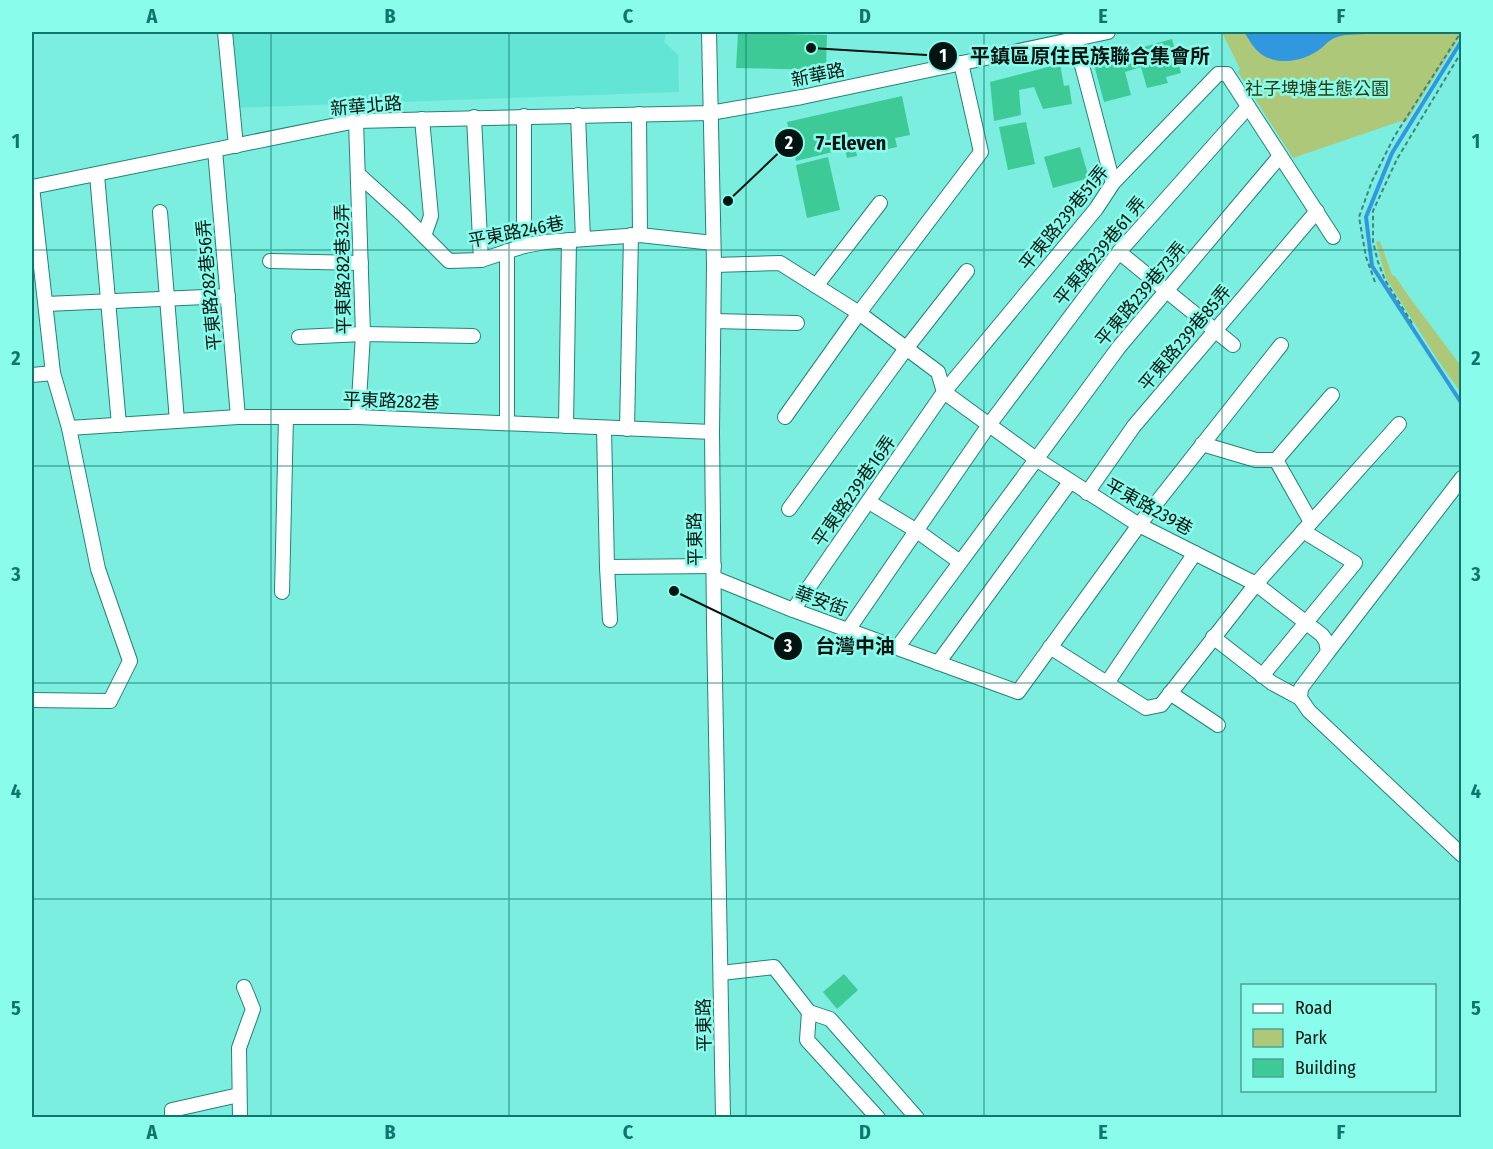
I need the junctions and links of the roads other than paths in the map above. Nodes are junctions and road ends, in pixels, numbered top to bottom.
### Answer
1 (225, 32) edge
2 (710, 32) edge
3 (1108, 32) edge
4 (1075, 39) junction
5 (961, 63) junction
6 (1248, 107) junction
7 (710, 113) junction
8 (639, 114) junction
9 (578, 115) junction
10 (524, 116) junction
11 (474, 117) junction
12 (422, 119) junction
13 (356, 121) junction
14 (236, 146) junction
15 (215, 150) junction
16 (1280, 156) junction
17 (97, 175) junction
18 (359, 175) junction
19 (1113, 183) junction
20 (32, 187) edge
21 (880, 203) dead end
22 (1317, 211) junction
23 (160, 212) dead end
24 (635, 235) junction
25 (424, 236) junction
26 (1334, 237) dead end
27 (576, 239) junction
28 (713, 243) junction
29 (524, 246) junction
30 (507, 251) junction
31 (1119, 252) junction
32 (481, 260) junction
33 (270, 261) dead end
34 (361, 263) junction
35 (714, 265) junction
36 (967, 271) dead end
37 (816, 286) junction
38 (1166, 292) junction
39 (228, 296) junction
40 (166, 299) junction
41 (108, 302) junction
42 (46, 304) junction
43 (859, 314) junction
44 (714, 321) junction
45 (796, 323) dead end
46 (1215, 330) junction
47 (363, 333) junction
48 (473, 336) dead end
49 (299, 337) dead end
50 (1233, 345) dead end
51 (1281, 345) dead end
52 (905, 350) junction
53 (53, 373) junction
54 (32, 375) edge
55 (945, 392) junction
56 (1332, 395) dead end
57 (238, 417) junction
58 (286, 417) junction
59 (358, 417) junction
60 (785, 417) dead end
61 (177, 421) junction
62 (507, 423) junction
63 (1399, 424) dead end
64 (119, 425) junction
65 (989, 425) junction
66 (566, 426) junction
67 (69, 428) junction
68 (604, 428) junction
69 (627, 429) junction
70 (712, 432) junction
71 (1202, 444) junction
72 (1035, 459) junction
73 (1276, 460) junction
74 (1461, 478) edge
75 (1070, 482) junction
76 (1087, 493) junction
77 (869, 502) junction
78 (789, 509) dead end
79 (1139, 525) junction
80 (1306, 527) junction
81 (916, 531) junction
82 (1195, 553) junction
83 (960, 562) junction
84 (607, 567) junction
85 (714, 572) junction
86 (1256, 584) junction
87 (282, 592) dead end
88 (793, 610) junction
89 (610, 620) dead end
90 (1306, 622) junction
91 (848, 630) junction
92 (1213, 637) junction
93 (1050, 647) junction
94 (897, 648) junction
95 (1328, 652) junction
96 (938, 663) junction
97 (1263, 676) junction
98 (1107, 683) junction
99 (1170, 693) junction
100 (1300, 698) junction
101 (32, 699) edge
102 (1218, 725) dead end
103 (1461, 855) edge
104 (721, 973) junction
105 (244, 987) dead end
106 (809, 1012) junction
107 (239, 1095) junction
108 (172, 1118) edge
109 (240, 1118) edge
110 (723, 1118) edge
111 (878, 1118) edge
112 (917, 1118) edge

1 - 14 street
2 - 7 street, 平東路
3 - 4 street, 新華路
4 - 5 street, 新華路
4 - 19 street
5 - 7 street, 新華路
5 - 43 street
6 - 16 street
6 - 19 street, 平東路239巷51弄
6 - 31 street, 平東路239巷61 弄
7 - 8 street, 新華北路
7 - 28 street, 平東路
8 - 9 street, 新華北路
8 - 24 street
9 - 10 street, 新華北路
9 - 27 street
10 - 11 street, 新華北路
10 - 29 street
11 - 12 street, 新華北路
11 - 32 street
12 - 13 street, 新華北路
12 - 25 street
13 - 14 street, 新華北路
13 - 18 street, 平東路282巷32弄
14 - 15 street, 新華北路
15 - 17 street, 新華北路
15 - 39 street, 平東路282巷56弄
16 - 22 street
16 - 38 street, 平東路239巷73弄
17 - 20 street, 新華北路
17 - 41 street
18 - 25 street, 平東路246巷
18 - 34 street, 平東路282巷32弄
19 - 55 street, 平東路239巷51弄
20 - 42 street
21 - 37 street
22 - 26 street
22 - 46 street, 平東路239巷85弄
23 - 40 street
24 - 27 street, 平東路246巷
24 - 28 street, 平東路246巷
24 - 69 street
25 - 32 street, 平東路246巷
27 - 29 street, 平東路246巷
27 - 66 street
28 - 35 street, 平東路
29 - 30 street, 平東路246巷
30 - 32 street, 平東路246巷
30 - 62 street
31 - 38 street
31 - 65 street, 平東路239巷61 弄
33 - 34 street
34 - 47 street, 平東路282巷32弄
35 - 37 street, 平東路239巷
35 - 44 street, 平東路
36 - 52 street
37 - 43 street, 平東路239巷
38 - 46 street
38 - 72 street, 平東路239巷73弄
39 - 40 street
39 - 57 street, 平東路282巷56弄
40 - 41 street
40 - 61 street
41 - 42 street
41 - 64 street
42 - 53 street
43 - 52 street, 平東路239巷
43 - 60 street
44 - 45 street
44 - 70 street, 平東路
46 - 50 street
46 - 76 street, 平東路239巷85弄
47 - 48 street
47 - 49 street
47 - 59 street, 平東路282巷32弄
51 - 71 street
52 - 55 street, 平東路239巷
52 - 78 street
53 - 54 street
53 - 67 street
55 - 65 street, 平東路239巷
55 - 77 street, 平東路239巷16弄
56 - 73 street
57 - 58 street, 平東路282巷
57 - 61 street, 平東路282巷
58 - 59 street, 平東路282巷
58 - 87 street
59 - 62 street, 平東路282巷
61 - 64 street, 平東路282巷
62 - 66 street, 平東路282巷
63 - 80 street
64 - 67 street, 平東路282巷
65 - 72 street, 平東路239巷
65 - 81 street, 平東路239巷61 弄
66 - 68 street, 平東路282巷
67 - 101 street
68 - 69 street, 平東路282巷
68 - 84 street
69 - 70 street, 平東路282巷
70 - 85 street, 平東路
71 - 73 street
71 - 79 street
72 - 75 street, 平東路239巷
72 - 83 street, 平東路239巷73弄
73 - 80 street
74 - 95 street
75 - 76 street, 平東路239巷
75 - 96 street
76 - 79 street, 平東路239巷
77 - 81 street
77 - 88 street, 平東路239巷16弄
79 - 82 street, 平東路239巷
79 - 93 street
80 - 86 street
80 - 90 street
81 - 83 street
81 - 91 street, 平東路239巷61 弄
82 - 86 street, 平東路239巷
82 - 98 street
83 - 94 street, 平東路239巷73弄
84 - 85 street
84 - 89 street
85 - 88 street, 華安街
85 - 104 street, 平東路
86 - 90 street, 平東路239巷
86 - 92 street
88 - 91 street, 華安街
90 - 95 street, 平東路239巷
90 - 97 street
91 - 94 street, 華安街
92 - 97 street
92 - 99 street
93 - 96 street, 華安街
93 - 98 street
94 - 96 street, 華安街
95 - 100 street
97 - 100 street
98 - 99 street
99 - 102 street
100 - 103 street
104 - 106 street
104 - 110 street, 平東路
105 - 107 street
106 - 111 street
106 - 112 street
107 - 108 street
107 - 109 street

